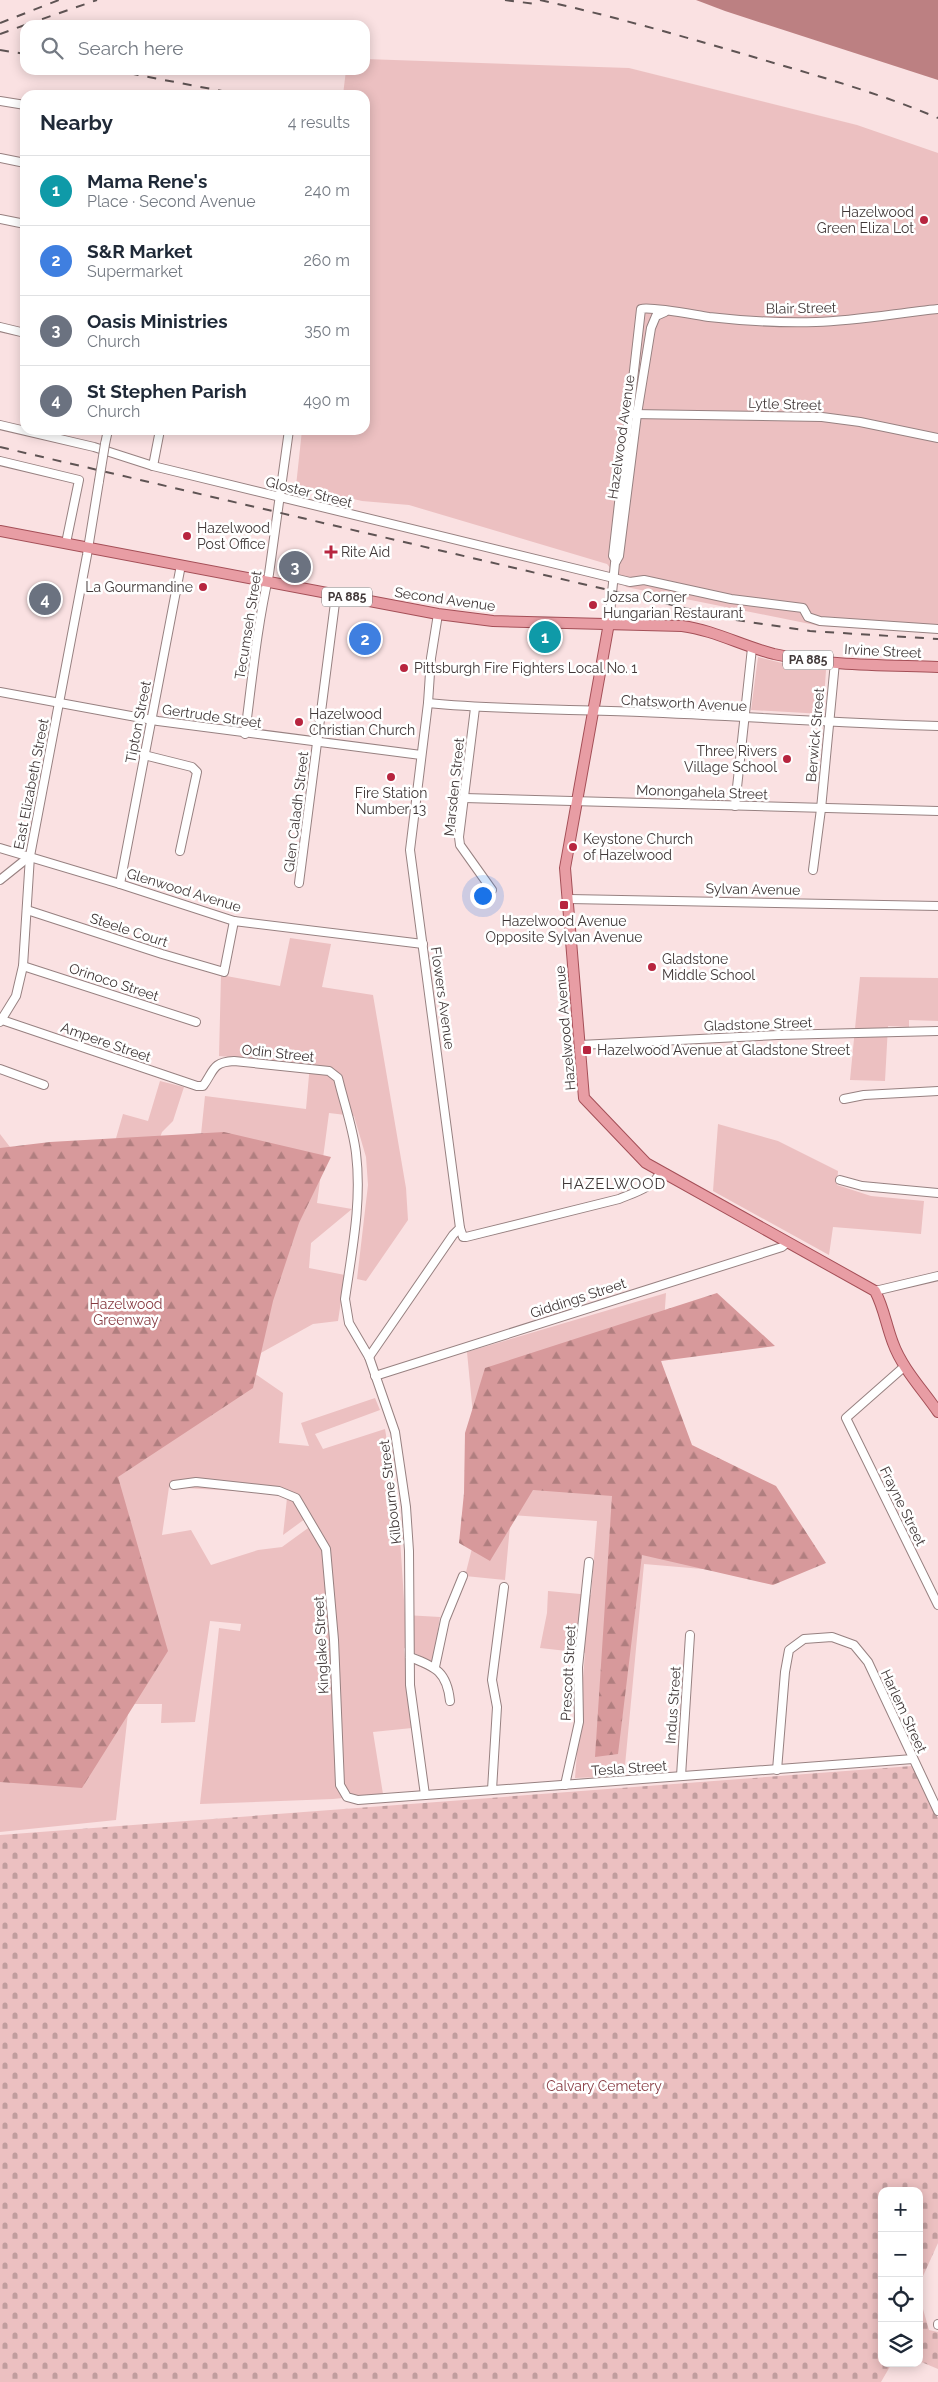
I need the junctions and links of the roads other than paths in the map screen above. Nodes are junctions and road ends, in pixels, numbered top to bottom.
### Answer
1 (0, 101) edge
2 (20, 104) edge
3 (0, 158) edge
4 (20, 162) edge
5 (0, 218) edge
6 (20, 223) edge
7 (938, 309) edge
8 (664, 312) junction
9 (640, 315) joint
10 (0, 327) edge
11 (20, 332) edge
12 (634, 414) junction
13 (0, 425) edge
14 (20, 430) edge
15 (43, 435) edge
16 (107, 435) edge
17 (159, 435) edge
18 (288, 435) edge
19 (938, 438) edge
20 (0, 461) edge
21 (153, 466) junction
22 (280, 498) junction
23 (0, 531) edge
24 (66, 543) junction
25 (87, 548) junction
26 (181, 565) junction
27 (613, 578) junction
28 (267, 582) junction
29 (336, 595) junction
30 (438, 614) junction
31 (609, 623) junction
32 (682, 626) joint
33 (938, 628) edge
34 (752, 648) junction
35 (835, 662) junction
36 (938, 667) edge
37 (0, 692) edge
38 (59, 702) junction
39 (428, 703) junction
40 (475, 708) junction
41 (594, 712) junction
42 (744, 719) junction
43 (151, 720) junction
44 (828, 723) junction
45 (938, 726) edge
46 (245, 734) junction
47 (317, 742) junction
48 (421, 755) junction
49 (144, 756) junction
50 (464, 798) junction
51 (578, 800) junction
52 (735, 806) junction
53 (821, 809) junction
54 (938, 811) edge
55 (0, 848) edge
56 (180, 851) dead end
57 (30, 856) junction
58 (812, 870) dead end
59 (0, 880) edge
60 (300, 883) dead end
61 (120, 884) junction
62 (492, 890) dead end
63 (569, 899) junction
64 (938, 906) edge
65 (26, 910) junction
66 (234, 921) junction
67 (423, 944) junction
68 (24, 966) junction
69 (1, 1021) edge
70 (196, 1022) dead end
71 (938, 1031) edge
72 (580, 1044) junction
73 (214, 1066) joint
74 (0, 1069) edge
75 (338, 1078) joint
76 (44, 1086) dead end
77 (938, 1091) edge
78 (844, 1099) dead end
79 (660, 1172) junction
80 (840, 1180) dead end
81 (938, 1193) edge
82 (460, 1228) junction
83 (788, 1242) junction
84 (938, 1276) edge
85 (875, 1291) junction
86 (369, 1357) junction
87 (905, 1366) junction
88 (375, 1376) junction
89 (938, 1412) edge
90 (174, 1485) dead end
91 (589, 1562) dead end
92 (463, 1576) dead end
93 (504, 1587) dead end
94 (938, 1605) edge
95 (690, 1635) dead end
96 (410, 1657) junction
97 (435, 1667) junction
98 (450, 1702) dead end
99 (913, 1759) junction
100 (777, 1770) junction
101 (681, 1776) junction
102 (565, 1785) junction
103 (492, 1790) junction
104 (425, 1795) junction
105 (347, 1797) joint
106 (938, 1811) edge

1 - 2 street
3 - 4 street
5 - 6 street
7 - 8 street, Blair Street
8 - 9 street, Blair Street
8 - 12 street, Hazelwood Avenue
9 - 12 street, Hazelwood Avenue
10 - 11 street
12 - 19 street, Lytle Street
12 - 27 street, Hazelwood Avenue
13 - 14 street, Gloster Street
15 - 21 street, Gloster Street
16 - 25 street, East Elizabeth Street, bridge
17 - 21 street
18 - 22 street, Tecumseh Street
20 - 24 street
21 - 22 street, Gloster Street
22 - 27 street, Gloster Street
22 - 28 street, Tecumseh Street
23 - 24 main road, Second Avenue / PA 885
24 - 25 main road, Second Avenue / PA 885
25 - 26 main road, Second Avenue / PA 885
25 - 38 street, East Elizabeth Street
26 - 28 main road, Second Avenue / PA 885
26 - 43 street, Tipton Street
27 - 31 street, Hazelwood Avenue
27 - 33 street
28 - 29 main road, Second Avenue / PA 885
28 - 46 street, Tecumseh Street
29 - 30 main road, Second Avenue / PA 885
29 - 47 street, Glen Caladh Street
30 - 31 main road, Second Avenue / PA 885
30 - 39 street, Flowers Avenue
31 - 32 main road, Second Avenue / PA 885
31 - 41 main road, Hazelwood Avenue
32 - 34 main road, Irvine Street / PA 885
34 - 35 main road, Irvine Street / PA 885
34 - 42 street
35 - 36 main road, Irvine Street / PA 885
35 - 44 street, Berwick Street
37 - 38 street, Gertrude Street
38 - 43 street, Gertrude Street
38 - 57 street, East Elizabeth Street
39 - 40 street, Chatsworth Avenue
39 - 48 street, Flowers Avenue
40 - 41 street, Chatsworth Avenue
40 - 50 street, Marsden Street
41 - 42 street, Chatsworth Avenue
41 - 51 main road, Hazelwood Avenue
42 - 44 street, Chatsworth Avenue
42 - 52 street
43 - 46 street, Gertrude Street
43 - 49 street, Tipton Street
44 - 45 street, Chatsworth Avenue
44 - 53 street, Berwick Street
46 - 47 street, Gertrude Street
47 - 48 street, Gertrude Street
47 - 60 street, Glen Caladh Street
48 - 67 street, Flowers Avenue
49 - 56 street
49 - 61 street, Tipton Street
50 - 51 street, Monongahela Street
50 - 62 street, Marsden Street
51 - 52 street, Monongahela Street
51 - 63 main road, Hazelwood Avenue
52 - 53 street, Monongahela Street
53 - 54 street, Monongahela Street
53 - 58 street, Berwick Street
55 - 57 street, Glenwood Avenue
57 - 59 street
57 - 61 street, Glenwood Avenue
57 - 65 street, East Elizabeth Street
61 - 66 street, Glenwood Avenue
63 - 64 street, Sylvan Avenue
63 - 72 main road, Hazelwood Avenue
65 - 66 street, Steele Court
65 - 68 street, East Elizabeth Street
66 - 67 street, Glenwood Avenue
67 - 82 street, Flowers Avenue
68 - 69 street, East Elizabeth Street
68 - 70 street, Orinoco Street
69 - 73 street, Ampere Street
71 - 72 street, Gladstone Street
72 - 79 main road, Hazelwood Avenue
73 - 75 street, Odin Street
74 - 76 street
75 - 86 street, Kilbourne Street
77 - 78 street
79 - 82 street
79 - 83 main road, Hazelwood Avenue
80 - 81 street
82 - 86 street
83 - 85 main road, Hazelwood Avenue
83 - 88 street, Giddings Street
84 - 85 street
85 - 87 main road
86 - 88 street, Kilbourne Street
87 - 89 main road
87 - 94 street, Frayne Street
88 - 96 street, Kilbourne Street
90 - 105 street, Kinglake Street
91 - 102 street, Prescott Street
92 - 97 street
93 - 103 street
95 - 101 street, Indus Street
96 - 97 street
96 - 104 street, Kilbourne Street
97 - 98 street
99 - 100 street, Tesla Street
99 - 100 street, Harlem Street
99 - 106 street, Harlem Street
100 - 101 street, Tesla Street
101 - 102 street, Tesla Street
102 - 103 street, Tesla Street
103 - 104 street, Tesla Street
104 - 105 street, Tesla Street

